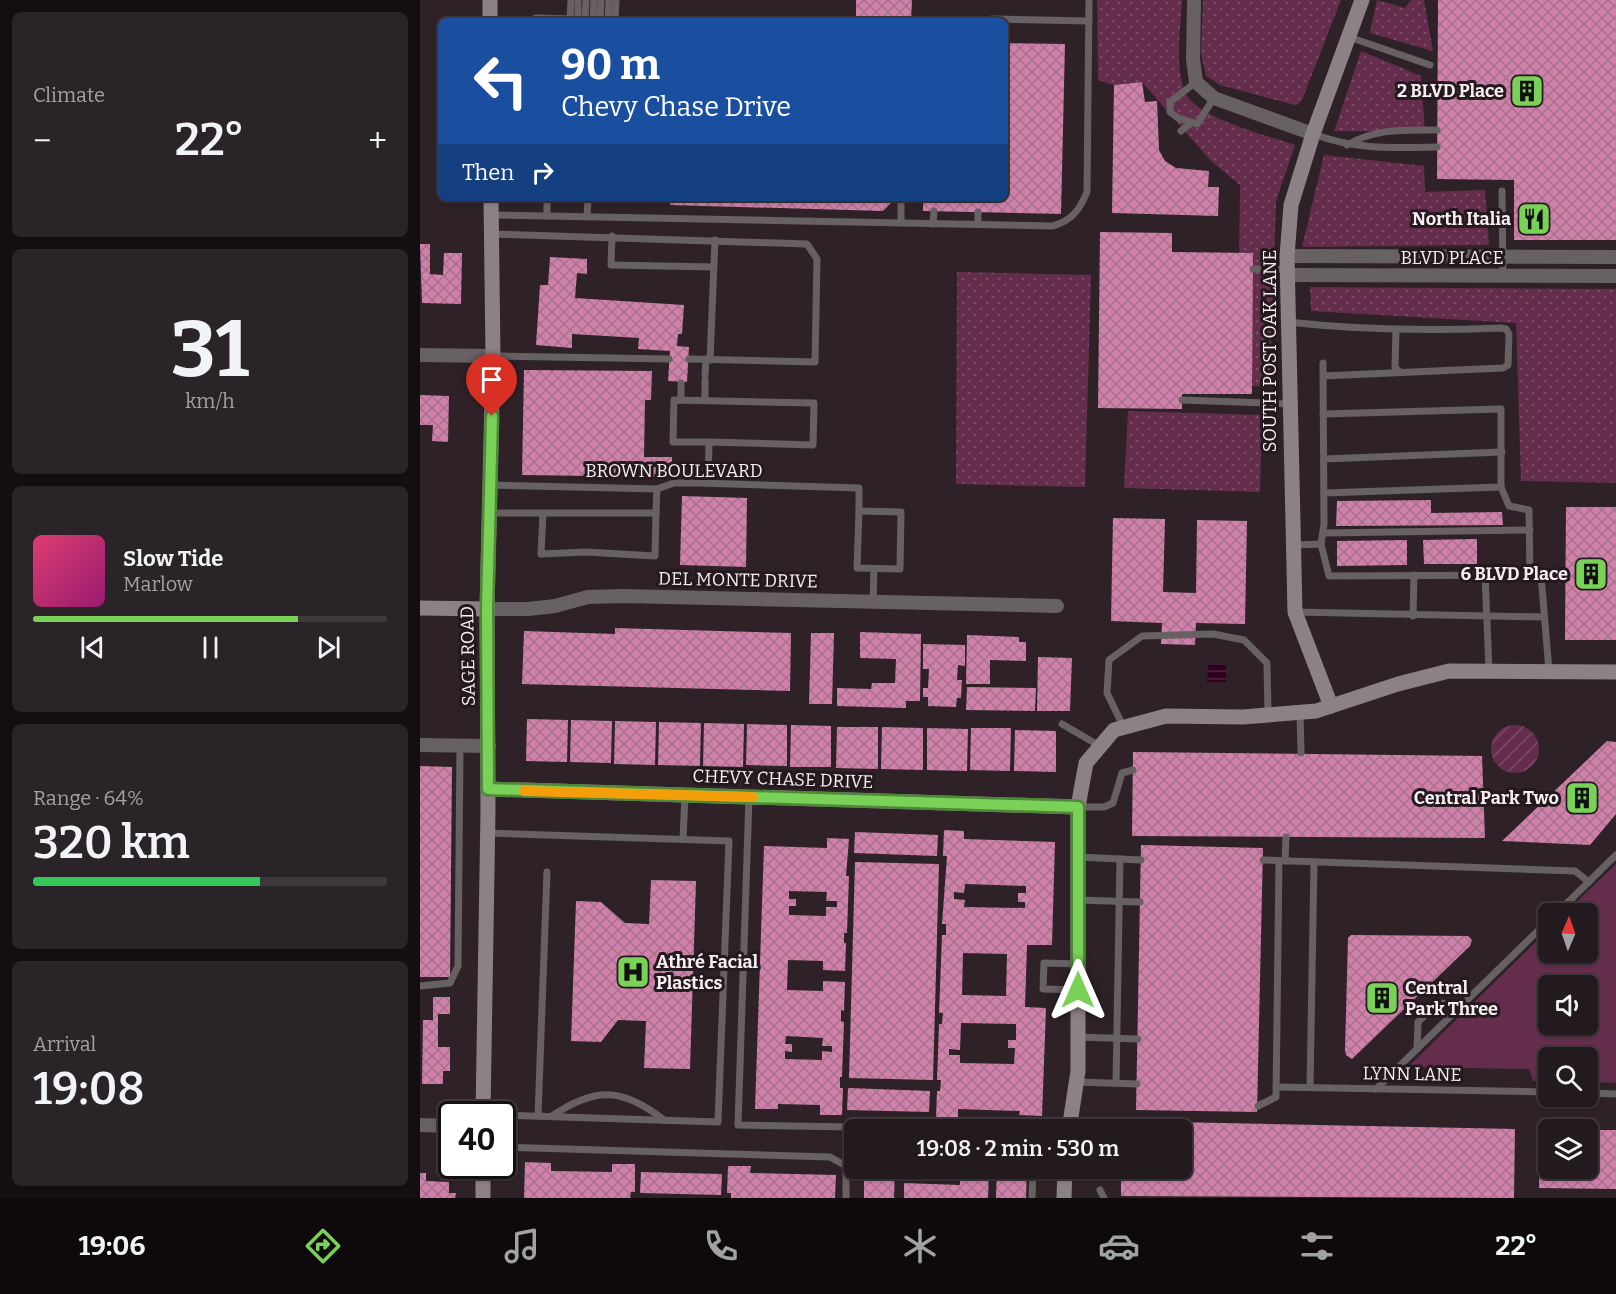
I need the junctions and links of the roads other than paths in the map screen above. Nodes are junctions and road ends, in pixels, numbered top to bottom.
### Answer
1 (490, 0) edge
2 (571, 0) edge
3 (578, 0) edge
4 (586, 0) edge
5 (594, 0) edge
6 (601, 0) edge
7 (609, 0) edge
8 (616, 0) edge
9 (1089, 0) edge
10 (1194, 0) edge
11 (1362, 0) edge
12 (490, 18) edge
13 (592, 18) edge
14 (592, 18) edge
15 (593, 18) edge
16 (593, 18) edge
17 (593, 18) edge
18 (594, 18) edge
19 (594, 18) edge
20 (1008, 19) edge
21 (1089, 21) junction
22 (1349, 37) junction
23 (1430, 65) dead end
24 (1196, 82) junction
25 (1214, 98) junction
26 (1191, 123) junction
27 (1437, 130) dead end
28 (1181, 131) dead end
29 (1313, 135) junction
30 (1346, 146) junction
31 (1437, 147) dead end
32 (1502, 191) dead end
33 (491, 201) edge
34 (547, 201) edge
35 (588, 201) edge
36 (901, 201) edge
37 (934, 212) dead end
38 (978, 213) dead end
39 (492, 215) junction
40 (547, 216) junction
41 (587, 217) junction
42 (901, 223) junction
43 (933, 224) junction
44 (978, 224) junction
45 (491, 234) junction
46 (612, 236) junction
47 (716, 240) junction
48 (1503, 256) junction
49 (1616, 257) edge
50 (714, 267) junction
51 (1287, 267) junction
52 (1253, 269) dead end
53 (1503, 276) junction
54 (1616, 276) edge
55 (1287, 322) junction
56 (1396, 328) junction
57 (420, 355) edge
58 (494, 356) junction
59 (669, 359) dead end
60 (689, 359) dead end
61 (708, 360) junction
62 (1323, 363) dead end
63 (1399, 371) junction
64 (1323, 376) junction
65 (681, 382) dead end
66 (681, 400) junction
67 (705, 400) junction
68 (1182, 400) dead end
69 (1289, 404) junction
70 (1323, 414) junction
71 (709, 442) junction
72 (1502, 452) junction
73 (1324, 459) junction
74 (708, 483) junction
75 (490, 485) junction
76 (1502, 487) junction
77 (657, 489) junction
78 (1324, 493) junction
79 (859, 511) junction
80 (489, 513) junction
81 (543, 513) junction
82 (656, 513) junction
83 (1530, 530) junction
84 (1323, 533) junction
85 (1321, 544) junction
86 (1292, 545) junction
87 (874, 569) junction
88 (1485, 574) junction
89 (1530, 574) junction
90 (1414, 575) junction
91 (873, 602) junction
92 (1057, 606) dead end
93 (420, 608) edge
94 (487, 609) junction
95 (1295, 612) junction
96 (1413, 616) junction
97 (1543, 617) junction
98 (1487, 618) junction
99 (1489, 671) junction
100 (1549, 671) junction
101 (1616, 672) edge
102 (1331, 706) junction
103 (1300, 712) junction
104 (1268, 715) junction
105 (1062, 724) dead end
106 (1124, 728) junction
107 (420, 745) edge
108 (460, 746) junction
109 (489, 746) junction
110 (1098, 746) junction
111 (1301, 753) dead end
112 (1133, 770) dead end
113 (488, 789) junction
114 (685, 795) junction
115 (749, 797) junction
116 (1078, 807) junction
117 (488, 833) junction
118 (1286, 837) dead end
119 (683, 839) junction
120 (1616, 855) edge
121 (1078, 857) junction
122 (1120, 859) junction
123 (1141, 860) dead end
124 (1263, 860) dead end
125 (1282, 861) junction
126 (1314, 862) junction
127 (548, 872) dead end
128 (1589, 882) junction
129 (1078, 900) junction
130 (1119, 901) junction
131 (1140, 902) dead end
132 (1567, 903) edge
133 (1538, 931) edge
134 (1078, 964) junction
135 (420, 986) edge
136 (1078, 990) junction
137 (1462, 1005) junction
138 (1078, 1037) junction
139 (1117, 1038) junction
140 (1137, 1039) dead end
141 (1417, 1049) junction
142 (1077, 1082) junction
143 (1116, 1083) junction
144 (1137, 1084) dead end
145 (1276, 1087) junction
146 (1310, 1087) junction
147 (1376, 1089) junction
148 (1538, 1092) edge
149 (1598, 1093) edge
150 (1616, 1094) edge
151 (483, 1101) edge
152 (1258, 1106) dead end
153 (516, 1115) edge
154 (538, 1116) junction
155 (552, 1116) junction
156 (1072, 1119) edge
157 (664, 1120) junction
158 (420, 1125) edge
159 (438, 1126) edge
160 (844, 1127) edge
161 (516, 1147) edge
162 (483, 1179) edge
163 (1033, 1179) edge
164 (1065, 1179) edge
165 (483, 1198) edge
166 (846, 1198) edge
167 (1032, 1198) edge
168 (1064, 1198) edge

1 - 12 street
2 - 13 lane
3 - 14 lane
4 - 15 lane
5 - 16 lane
6 - 17 lane
7 - 18 lane
8 - 19 lane
9 - 21 lane
10 - 24 street
11 - 22 street, SOUTH POST OAK LANE
20 - 21 lane
21 - 44 lane
22 - 23 lane
22 - 29 street, SOUTH POST OAK LANE
24 - 25 street
24 - 26 lane
25 - 26 lane
25 - 29 street
26 - 28 lane
27 - 30 lane
29 - 30 lane
29 - 51 street, SOUTH POST OAK LANE
30 - 31 lane
32 - 48 lane
33 - 39 street, SAGE ROAD
34 - 40 lane
35 - 41 lane
36 - 42 lane
37 - 43 lane
38 - 44 lane
39 - 40 lane
39 - 45 street, SAGE ROAD
40 - 41 lane
41 - 42 lane
42 - 43 lane
43 - 44 lane
45 - 46 lane
45 - 58 street, SAGE ROAD
46 - 47 lane
46 - 50 lane
47 - 50 lane
47 - 61 lane
48 - 49 street, BLVD PLACE
48 - 51 street, BLVD PLACE
48 - 53 lane
50 - 61 lane
51 - 52 lane
51 - 53 street, BLVD PLACE
51 - 55 street, SOUTH POST OAK LANE
53 - 54 street, BLVD PLACE
55 - 56 lane
55 - 69 street, SOUTH POST OAK LANE
56 - 63 lane
56 - 63 lane
57 - 58 street
58 - 59 lane
58 - 75 street, SAGE ROAD
60 - 61 lane
61 - 67 lane
62 - 64 lane
63 - 64 lane
64 - 70 lane
65 - 66 lane
66 - 67 lane
66 - 71 lane
67 - 71 lane
68 - 69 lane
69 - 86 street, SOUTH POST OAK LANE
70 - 72 lane
70 - 73 lane
71 - 74 lane
72 - 73 lane
72 - 76 lane
73 - 78 lane
74 - 77 lane, BROWN BOULEVARD
74 - 79 lane, BROWN BOULEVARD
75 - 77 lane, BROWN BOULEVARD
75 - 80 street, SAGE ROAD
76 - 78 lane
76 - 83 lane
77 - 82 lane
78 - 84 lane
79 - 87 lane
79 - 87 lane
80 - 81 lane
80 - 94 street, SAGE ROAD
81 - 82 lane
81 - 82 lane
83 - 84 lane
83 - 89 lane
84 - 85 lane
85 - 86 lane
85 - 90 lane
86 - 95 street, SOUTH POST OAK LANE
87 - 91 lane
88 - 89 lane
88 - 90 lane
88 - 98 lane
89 - 97 lane
90 - 96 lane
91 - 92 street, DEL MONTE DRIVE
91 - 94 street, DEL MONTE DRIVE
93 - 94 street, DEL MONTE DRIVE
94 - 109 street, SAGE ROAD
95 - 96 lane
95 - 102 street, SOUTH POST OAK LANE
96 - 98 lane
97 - 98 lane
97 - 100 lane
98 - 99 lane
99 - 100 street
99 - 102 street
100 - 101 street
102 - 103 street
103 - 104 street
103 - 111 lane
104 - 106 street
104 - 106 lane
105 - 110 lane
106 - 110 street
107 - 108 street
108 - 109 street
108 - 135 lane
109 - 113 street, SAGE ROAD
110 - 116 street
112 - 116 lane
113 - 114 street, CHEVY CHASE DRIVE
113 - 117 street, SAGE ROAD
114 - 115 street, CHEVY CHASE DRIVE
114 - 119 lane
115 - 116 street, CHEVY CHASE DRIVE
115 - 160 lane
116 - 121 street
117 - 119 lane
117 - 151 street, SAGE ROAD
118 - 125 lane
119 - 157 lane
120 - 128 lane
121 - 122 lane
121 - 129 street
122 - 123 lane
122 - 130 lane
124 - 125 lane
125 - 126 lane
125 - 145 lane
126 - 128 lane
126 - 146 lane
127 - 154 lane
128 - 132 lane
129 - 130 lane
129 - 134 street
130 - 131 lane
130 - 139 lane
133 - 137 lane
134 - 136 street
134 - 136 lane
136 - 138 street
137 - 141 lane
137 - 141 lane
138 - 139 lane
138 - 142 street
139 - 140 lane
139 - 143 lane
141 - 147 lane
142 - 143 lane
142 - 156 street
143 - 144 lane
145 - 146 lane, LYNN LANE
145 - 152 lane
146 - 147 lane, LYNN LANE
147 - 148 lane, LYNN LANE
149 - 150 lane
153 - 154 lane
154 - 155 lane
155 - 157 lane
155 - 157 lane
158 - 159 street
161 - 166 lane
162 - 165 street
163 - 167 lane
164 - 168 street

